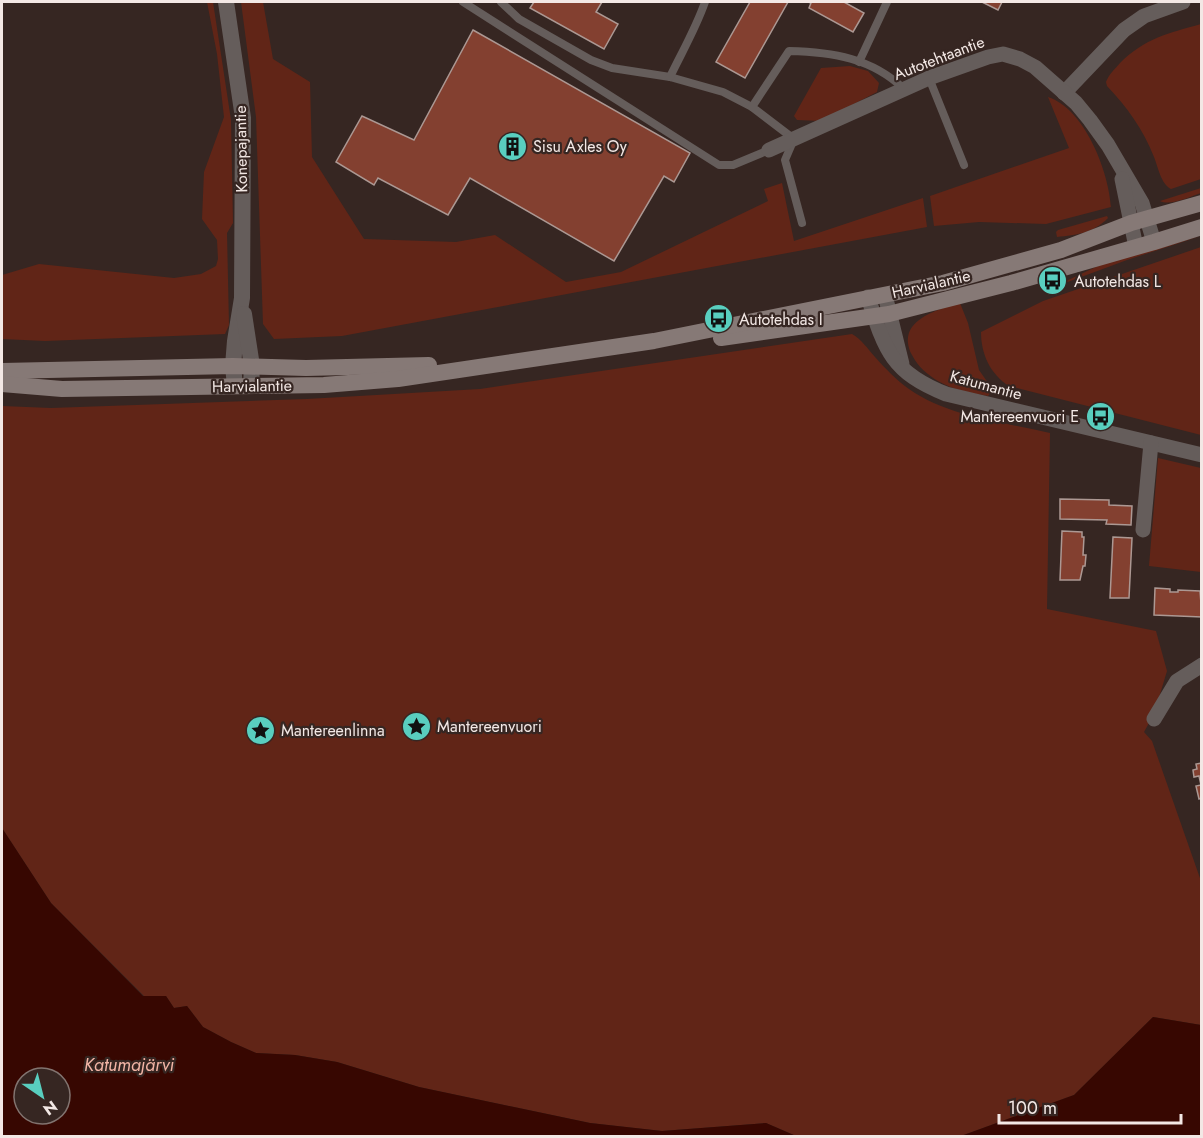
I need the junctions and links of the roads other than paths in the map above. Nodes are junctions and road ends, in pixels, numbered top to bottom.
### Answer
1 (226, 2) edge
2 (463, 2) edge
3 (501, 2) edge
4 (705, 2) edge
5 (887, 2) edge
6 (1183, 2) edge
7 (859, 62) junction
8 (670, 77) junction
9 (929, 78) junction
10 (904, 89) junction
11 (1064, 93) junction
12 (752, 106) junction
13 (794, 139) junction
14 (769, 150) joint
15 (964, 165) dead end
16 (1202, 203) edge
17 (1139, 221) junction
18 (802, 224) dead end
19 (1202, 227) edge
20 (1154, 242) junction
21 (1136, 247) junction
22 (876, 296) junction
23 (242, 298) junction
24 (882, 315) junction
25 (654, 340) junction
26 (502, 363) junction
27 (233, 366) junction
28 (252, 366) junction
29 (2, 371) edge
30 (2, 384) edge
31 (243, 386) junction
32 (1151, 443) junction
33 (1202, 455) edge
34 (1143, 530) dead end
35 (1202, 665) edge
36 (1155, 719) dead end

1 - 23 street, Konepajantie
2 - 14 lane
3 - 8 lane
4 - 8 lane
5 - 7 lane
6 - 11 street
7 - 10 lane
7 - 12 lane
8 - 12 lane
9 - 10 street, Autotehtaantie
9 - 11 street, Autotehtaantie
9 - 15 lane
10 - 13 street, Autotehtaantie
11 - 17 street, Autotehtaantie
12 - 13 lane
13 - 14 street, Autotehtaantie
13 - 18 lane
16 - 17 main road, Harvialantie
17 - 20 street, Autotehtaantie
17 - 21 street, Autotehtaantie
17 - 22 main road, Harvialantie
19 - 20 main road, Harvialantie
20 - 21 main road, Harvialantie
21 - 24 main road, Harvialantie
22 - 24 street, Katumantie
22 - 25 main road, Harvialantie
23 - 27 street, Konepajantie
23 - 28 street, Konepajantie
24 - 25 main road, Harvialantie
24 - 32 street, Katumantie
25 - 26 main road, Harvialantie
26 - 28 main road, Harvialantie
26 - 31 main road, Harvialantie
27 - 28 main road, Harvialantie
27 - 29 main road, Harvialantie
27 - 31 street, Konepajantie
28 - 31 street, Konepajantie
30 - 31 main road, Harvialantie
32 - 33 street, Katumantie
32 - 34 street
35 - 36 street

